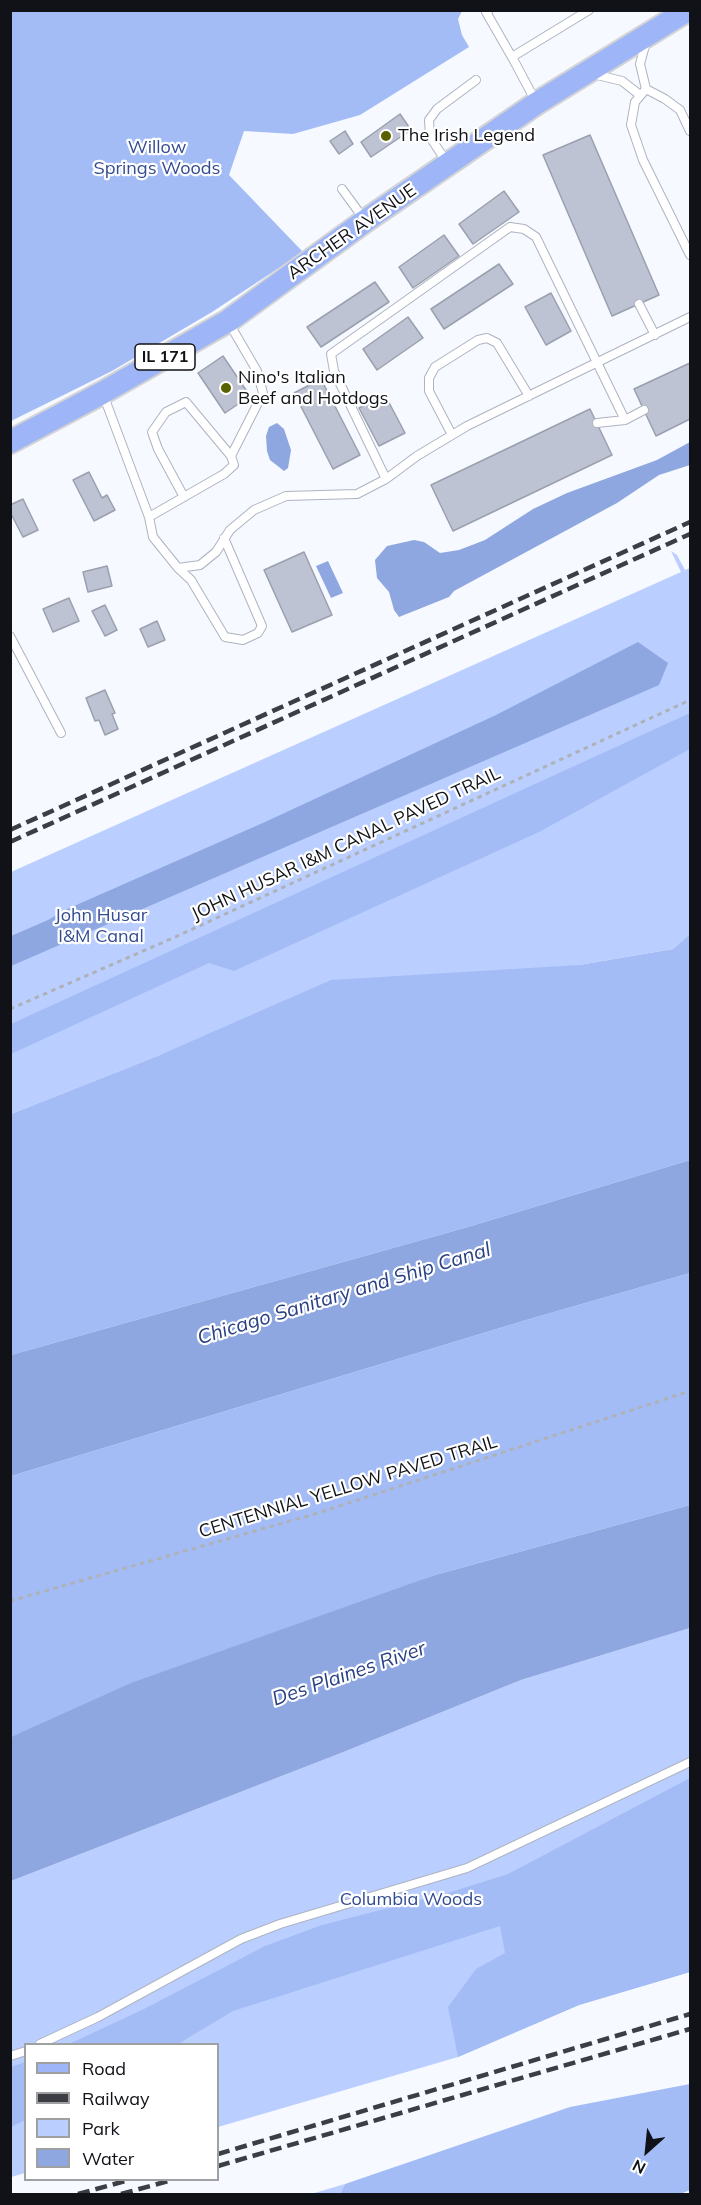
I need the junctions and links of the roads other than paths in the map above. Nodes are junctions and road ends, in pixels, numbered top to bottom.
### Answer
1 (489, 10) edge
2 (589, 10) edge
3 (688, 10) edge
4 (650, 34) junction
5 (513, 59) junction
6 (586, 73) junction
7 (476, 80) dead end
8 (643, 92) junction
9 (537, 103) junction
10 (690, 131) edge
11 (448, 165) junction
12 (342, 189) dead end
13 (365, 221) junction
14 (690, 255) edge
15 (639, 304) dead end
16 (690, 317) edge
17 (228, 321) junction
18 (655, 335) junction
19 (599, 363) junction
20 (102, 393) junction
21 (529, 396) junction
22 (644, 410) dead end
23 (625, 420) junction
24 (597, 423) dead end
25 (452, 435) junction
26 (10, 442) edge
27 (231, 456) junction
28 (386, 479) junction
29 (184, 497) junction
30 (149, 517) junction
31 (224, 538) junction
32 (178, 568) junction
33 (10, 636) edge
34 (61, 734) dead end
35 (690, 1762) edge
36 (42, 2043) edge

1 - 5 lane
2 - 5 lane
3 - 4 main road, ARCHER AVENUE / IL 171
4 - 6 main road, ARCHER AVENUE / IL 171
4 - 8 lane
5 - 9 lane
6 - 8 lane
6 - 9 main road, ARCHER AVENUE / IL 171
7 - 11 lane
8 - 10 lane
8 - 14 lane
9 - 11 main road, ARCHER AVENUE / IL 171
11 - 13 main road, ARCHER AVENUE / IL 171
12 - 13 lane
13 - 17 main road, ARCHER AVENUE / IL 171
15 - 18 lane
16 - 18 lane
17 - 20 main road, ARCHER AVENUE / IL 171
17 - 27 lane
18 - 19 lane
19 - 21 lane
19 - 23 lane
19 - 28 lane
20 - 26 main road, ARCHER AVENUE / IL 171
20 - 30 lane
21 - 25 lane
21 - 25 lane
22 - 23 lane
23 - 24 lane
25 - 28 lane
27 - 29 lane
27 - 29 lane
28 - 31 lane
29 - 30 lane
30 - 32 lane
31 - 32 lane
31 - 32 lane
33 - 34 lane
35 - 36 lane

